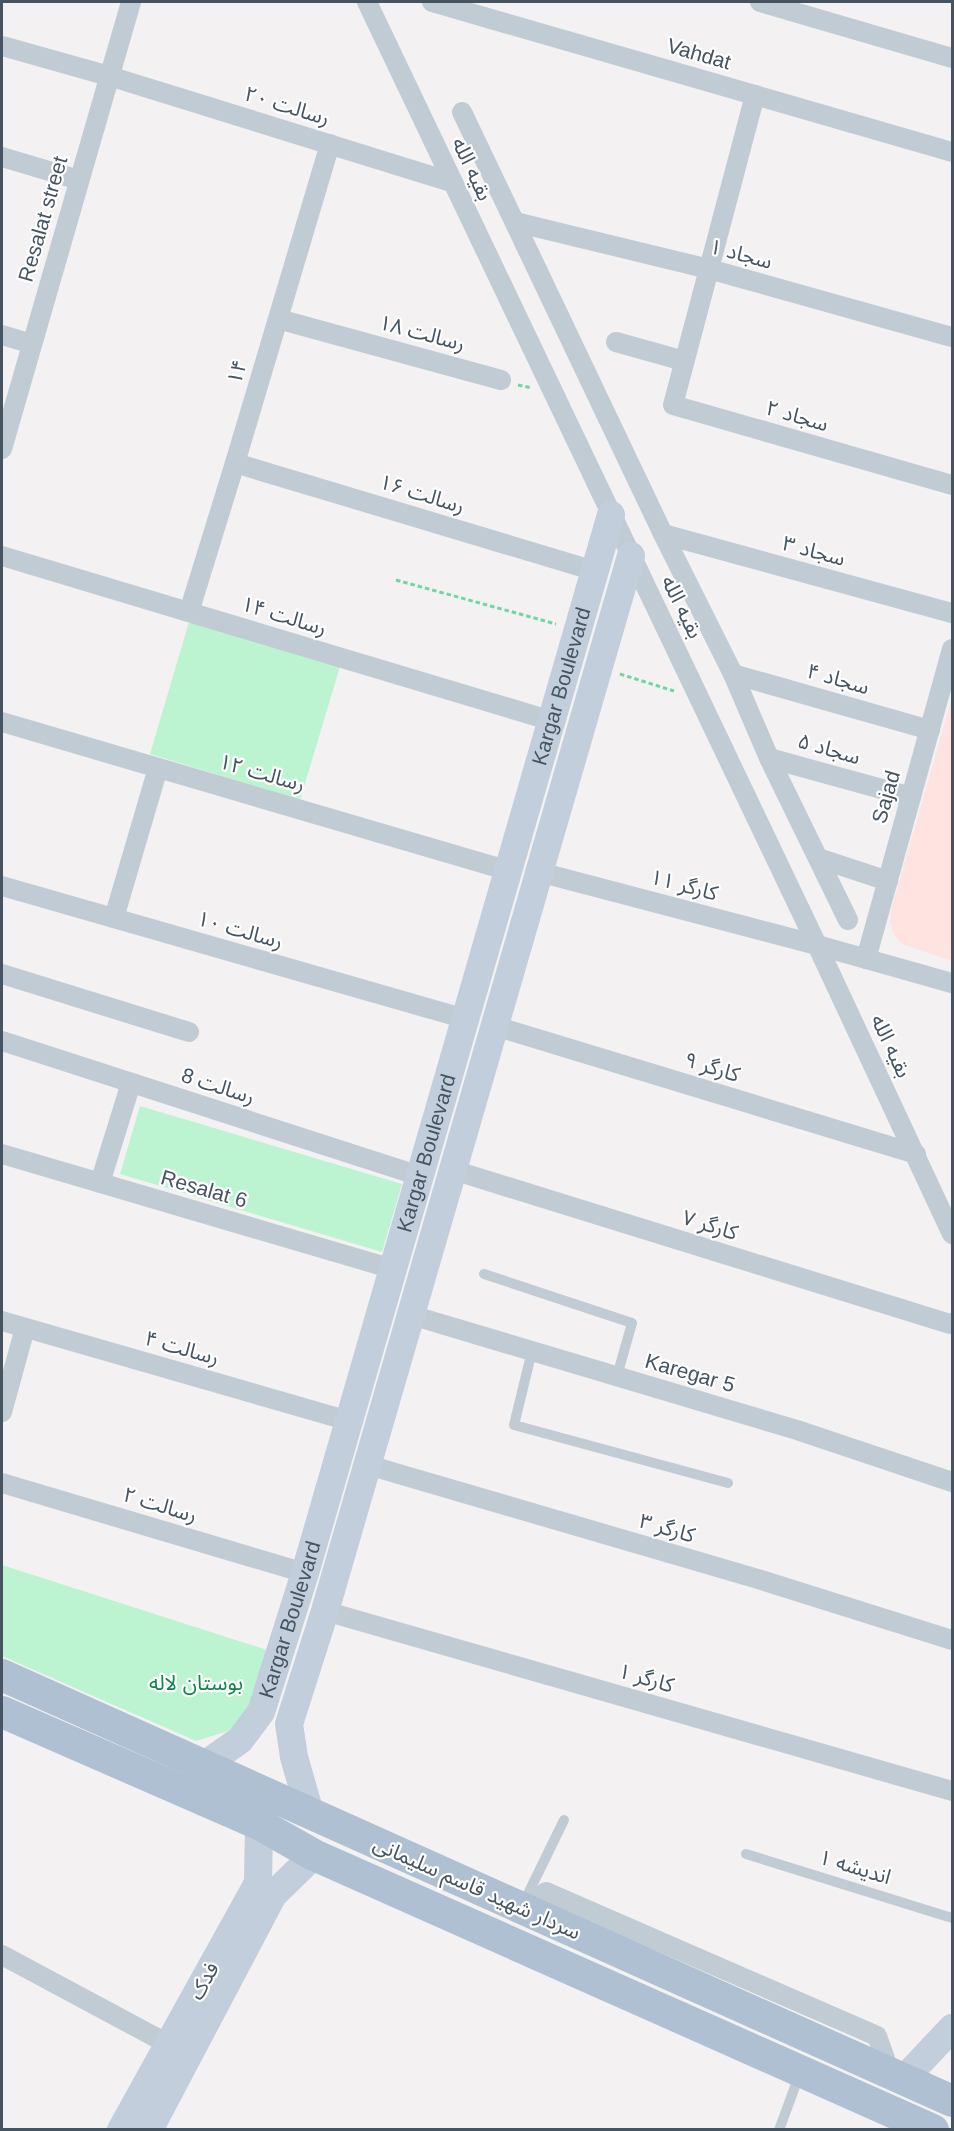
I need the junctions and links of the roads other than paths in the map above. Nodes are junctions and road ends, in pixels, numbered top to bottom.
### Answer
1 (131, 2) edge
2 (367, 2) edge
3 (432, 2) edge
4 (759, 2) edge
5 (2, 46) edge
6 (952, 58) edge
7 (109, 76) junction
8 (755, 95) junction
9 (462, 112) dead end
10 (330, 144) junction
11 (952, 152) edge
12 (2, 157) edge
13 (79, 180) junction
14 (451, 182) junction
15 (515, 222) junction
16 (709, 269) junction
17 (278, 319) junction
18 (2, 335) edge
19 (952, 337) edge
20 (616, 342) dead end
21 (32, 344) junction
22 (684, 361) junction
23 (501, 380) road end
24 (2, 449) edge
25 (235, 463) junction
26 (952, 484) edge
27 (611, 516) junction
28 (663, 534) junction
29 (2, 556) edge
30 (631, 556) junction
31 (595, 571) junction
32 (189, 612) junction
33 (952, 613) edge
34 (952, 649) edge
35 (733, 674) junction
36 (552, 721) junction
37 (2, 722) edge
38 (930, 730) junction
39 (769, 758) junction
40 (158, 768) junction
41 (911, 797) junction
42 (818, 858) junction
43 (509, 870) junction
44 (539, 872) junction
45 (888, 881) junction
46 (2, 886) edge
47 (114, 918) junction
48 (848, 920) dead end
49 (817, 945) junction
50 (866, 959) junction
51 (2, 974) edge
52 (952, 983) edge
53 (466, 1019) junction
54 (495, 1026) junction
55 (189, 1032) dead end
56 (2, 1041) edge
57 (131, 1083) junction
58 (2, 1154) edge
59 (916, 1154) junction
60 (453, 1170) junction
61 (420, 1176) junction
62 (100, 1183) junction
63 (952, 1234) edge
64 (393, 1269) junction
65 (484, 1274) dead end
66 (411, 1315) junction
67 (2, 1321) edge
68 (952, 1323) edge
69 (25, 1328) junction
70 (532, 1351) junction
71 (365, 1368) junction
72 (393, 1376) junction
73 (617, 1376) junction
74 (2, 1412) edge
75 (349, 1421) junction
76 (368, 1465) junction
77 (952, 1482) edge
78 (2, 1483) edge
79 (728, 1483) dead end
80 (305, 1573) junction
81 (326, 1611) junction
82 (952, 1640) edge
83 (2, 1675) edge
84 (2, 1712) edge
85 (261, 1712) junction
86 (289, 1724) junction
87 (203, 1766) junction
88 (952, 1791) edge
89 (310, 1813) junction
90 (564, 1820) dead end
91 (259, 1824) junction
92 (746, 1854) dead end
93 (314, 1855) junction
94 (266, 1889) junction
95 (522, 1908) junction
96 (952, 1918) edge
97 (2, 1955) edge
98 (952, 2028) edge
99 (168, 2044) junction
100 (801, 2070) junction
101 (897, 2076) junction
102 (952, 2101) edge
103 (121, 2130) edge
104 (149, 2130) edge
105 (779, 2130) edge
106 (933, 2130) edge

1 - 7 street, Resalat street
2 - 14 street, بقیه الله
3 - 8 street, Vahdat
4 - 6 street
5 - 7 street, رسالت ۲۰
7 - 10 street, رسالت ۲۰
7 - 13 street, Resalat street
8 - 11 street, Vahdat
8 - 16 street, سجاد ۲
9 - 15 street, بقیه الله
10 - 14 street, رسالت ۲۰
10 - 17 street, ۱۴
12 - 13 street
13 - 21 street, Resalat street
14 - 27 street, بقیه الله
15 - 16 street, سجاد ۱
15 - 28 street, بقیه الله
16 - 19 street, سجاد ۱
16 - 22 street, سجاد ۲
17 - 23 street, رسالت ۱۸
17 - 25 street, ۱۴
18 - 21 street
20 - 22 street
21 - 24 street, Resalat street
22 - 26 street, سجاد ۲
25 - 31 street, رسالت ۱۶
25 - 32 street, ۱۴
27 - 30 street, بقیه الله
27 - 31 street, Kargar Boulevard
28 - 33 street, سجاد ۳
28 - 35 street, بقیه الله
29 - 32 street, رسالت ۱۴
30 - 44 street, Kargar Boulevard
30 - 49 street, بقیه الله
31 - 36 street, Kargar Boulevard
32 - 36 street, رسالت ۱۴
34 - 38 street, Sajad
35 - 38 street, سجاد ۴
35 - 39 street, بقیه الله
36 - 43 street, Kargar Boulevard
37 - 40 street, رسالت ۱۲
38 - 41 street, Sajad
39 - 41 street, سجاد ۵
39 - 42 street, بقیه الله
40 - 43 street, رسالت ۱۲
40 - 47 street
41 - 45 street, Sajad
42 - 45 street
42 - 48 street, بقیه الله
43 - 53 street, Kargar Boulevard
44 - 49 street, کارگر ۱۱
44 - 54 street, Kargar Boulevard
45 - 50 street, Sajad
46 - 47 street, رسالت ۱۰
47 - 53 street, رسالت ۱۰
49 - 50 street, کارگر ۱۱
49 - 59 street, بقیه الله
50 - 52 street, کارگر ۱۱
51 - 55 street
53 - 61 street, Kargar Boulevard
54 - 59 street, کارگر ۹
54 - 60 street, Kargar Boulevard
56 - 57 street, رسالت 8
57 - 61 street, رسالت 8
57 - 62 street
58 - 62 street, Resalat 6
59 - 63 street, بقیه الله
60 - 66 street, Kargar Boulevard
60 - 68 street, کارگر ۷
61 - 64 street, Kargar Boulevard
62 - 64 street, Resalat 6
64 - 71 street, Kargar Boulevard
65 - 73 lane
66 - 70 street, Karegar 5
66 - 72 street, Kargar Boulevard
67 - 69 street, رسالت ۴
69 - 74 street
69 - 75 street, رسالت ۴
70 - 73 street, Karegar 5
70 - 79 lane
71 - 72 street
71 - 75 street, Kargar Boulevard
72 - 76 street, Kargar Boulevard
73 - 77 street, Karegar 5
75 - 80 street, Kargar Boulevard
76 - 81 street, Kargar Boulevard
76 - 82 street, کارگر ۳
78 - 80 street, رسالت ۲
80 - 85 street, Kargar Boulevard
81 - 86 street, Kargar Boulevard
81 - 88 street, کارگر ۱
83 - 87 main road, سردار شهید قاسم سلیمانی
84 - 91 main road
85 - 86 street
85 - 87 street, Kargar Boulevard
86 - 89 street, Kargar Boulevard
87 - 89 main road, سردار شهید قاسم سلیمانی
89 - 95 main road, سردار شهید قاسم سلیمانی
90 - 95 lane
91 - 93 main road
91 - 94 street, فدک
92 - 96 lane, اندیشه ۱
93 - 94 street, فدک
93 - 100 main road
94 - 99 street, فدک
94 - 104 street, فدک
95 - 101 main road, سردار شهید قاسم سلیمانی
97 - 99 street
98 - 101 street
99 - 103 street, فدک
100 - 105 lane
100 - 106 main road
101 - 102 main road, سردار شهید قاسم سلیمانی

